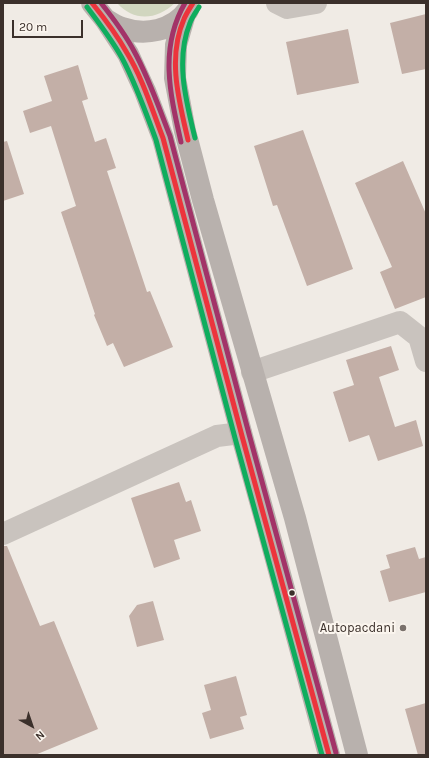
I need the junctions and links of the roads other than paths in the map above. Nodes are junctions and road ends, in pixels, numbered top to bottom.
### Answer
1 (277, 3) edge
2 (316, 3) edge
3 (189, 8) edge
4 (99, 11) edge
5 (426, 361) edge
6 (252, 372) junction
7 (241, 433) junction
8 (3, 534) edge
9 (329, 755) edge
10 (357, 755) edge

1 - 2 street
3 - 4 main road
3 - 6 main road
4 - 7 main road
5 - 6 street
6 - 10 main road
7 - 8 street
7 - 9 main road

